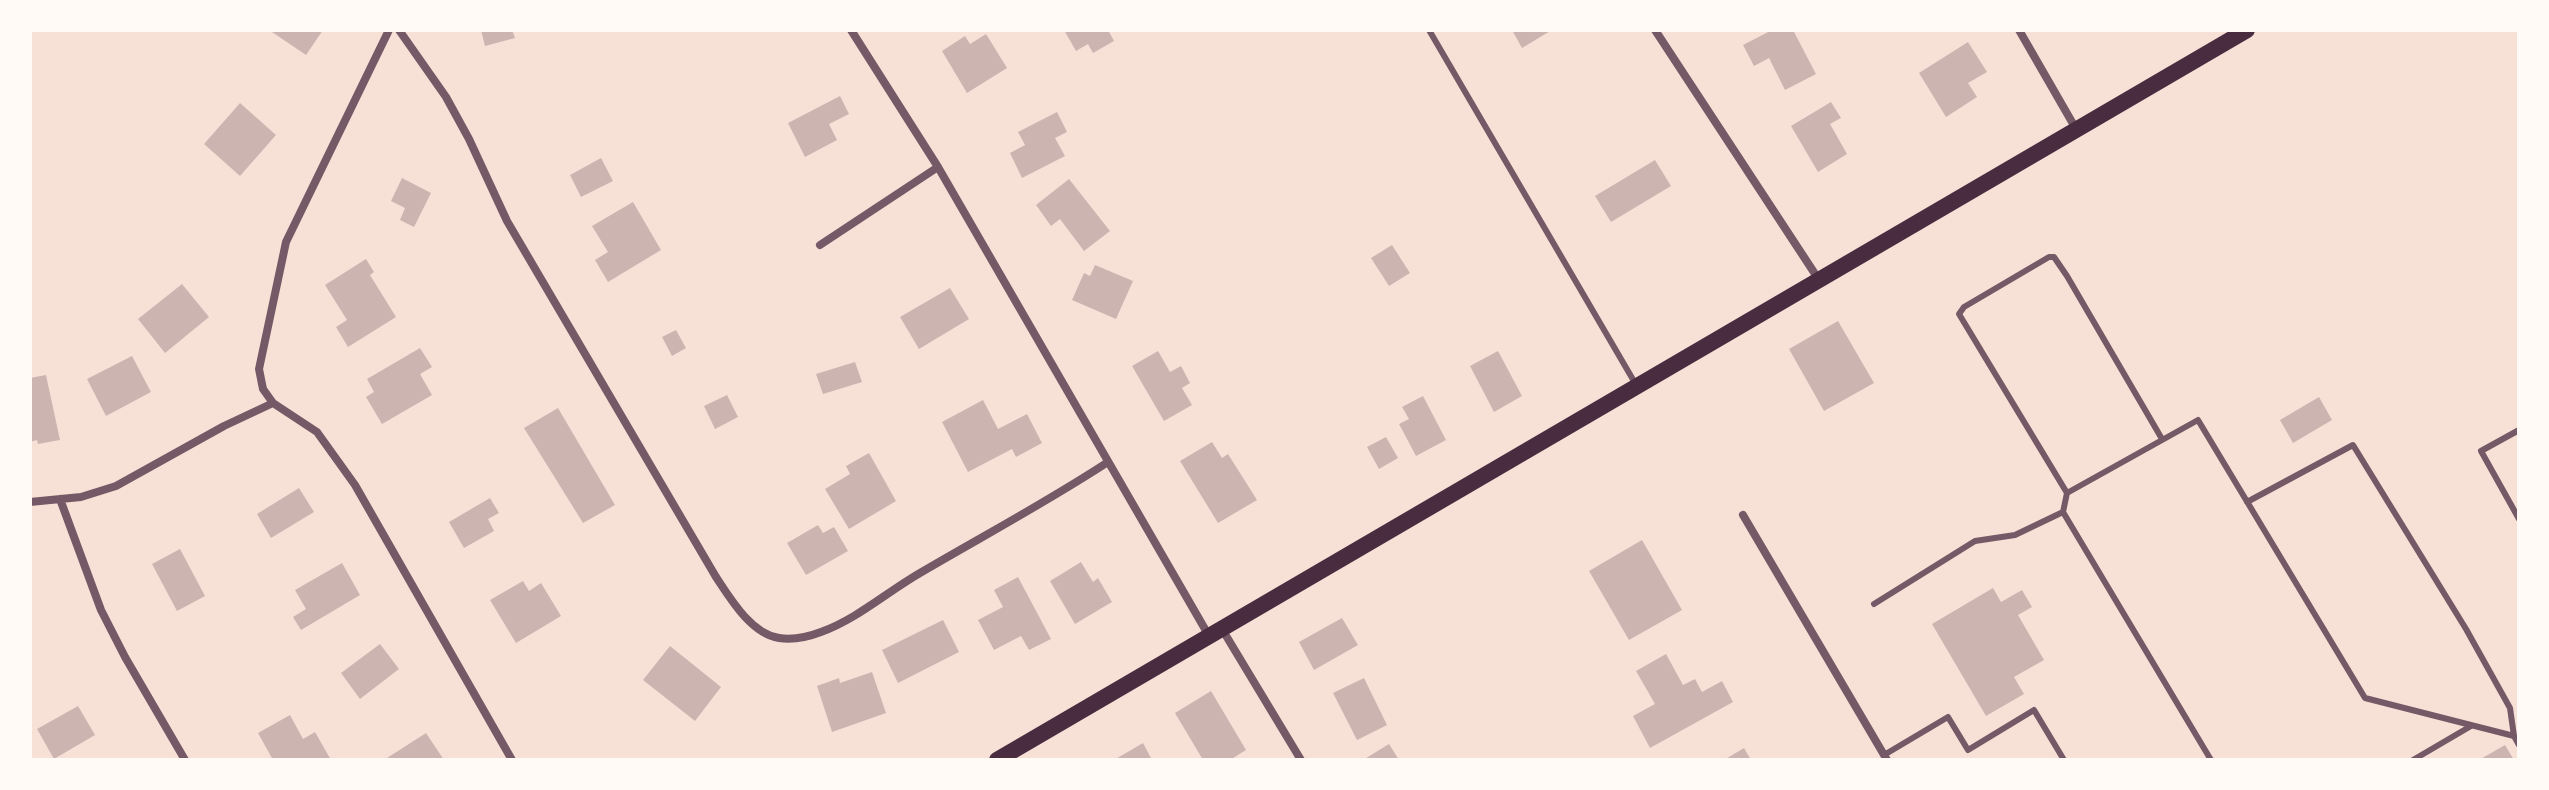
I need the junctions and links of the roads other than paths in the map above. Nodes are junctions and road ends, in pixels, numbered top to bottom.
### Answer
1 (389, 30) edge
2 (399, 30) edge
3 (851, 30) edge
4 (1429, 30) edge
5 (1655, 30) edge
6 (2019, 30) edge
7 (2247, 30) edge
8 (2077, 130) junction
9 (938, 167) junction
10 (820, 245) dead end
11 (1819, 280) junction
12 (1637, 386) junction
13 (273, 403) junction
14 (2519, 430) edge
15 (2162, 439) junction
16 (1108, 462) junction
17 (2067, 493) junction
18 (60, 499) junction
19 (30, 502) edge
20 (2247, 502) junction
21 (2063, 512) junction
22 (1743, 515) dead end
23 (2519, 519) edge
24 (1874, 604) dead end
25 (1215, 632) junction
26 (2471, 726) junction
27 (2514, 736) junction
28 (2519, 745) edge
29 (1886, 757) edge
30 (185, 760) edge
31 (512, 760) edge
32 (997, 760) edge
33 (1301, 760) edge
34 (2064, 760) edge
35 (2211, 760) edge
36 (2413, 760) edge

1 - 13 street
2 - 16 street
3 - 9 street
4 - 12 lane
5 - 11 street
6 - 8 street
7 - 8 main road
8 - 11 main road
9 - 10 street
9 - 16 street
11 - 12 main road
12 - 25 main road
13 - 18 street
13 - 31 street
14 - 23 lane
15 - 17 lane
15 - 17 lane
15 - 20 lane
16 - 25 street
17 - 21 lane
18 - 19 street
18 - 30 street
20 - 26 lane
20 - 27 lane
21 - 24 lane
21 - 35 lane
22 - 29 street
25 - 32 main road
25 - 33 street
26 - 27 lane
26 - 36 lane
27 - 28 lane
29 - 34 lane

